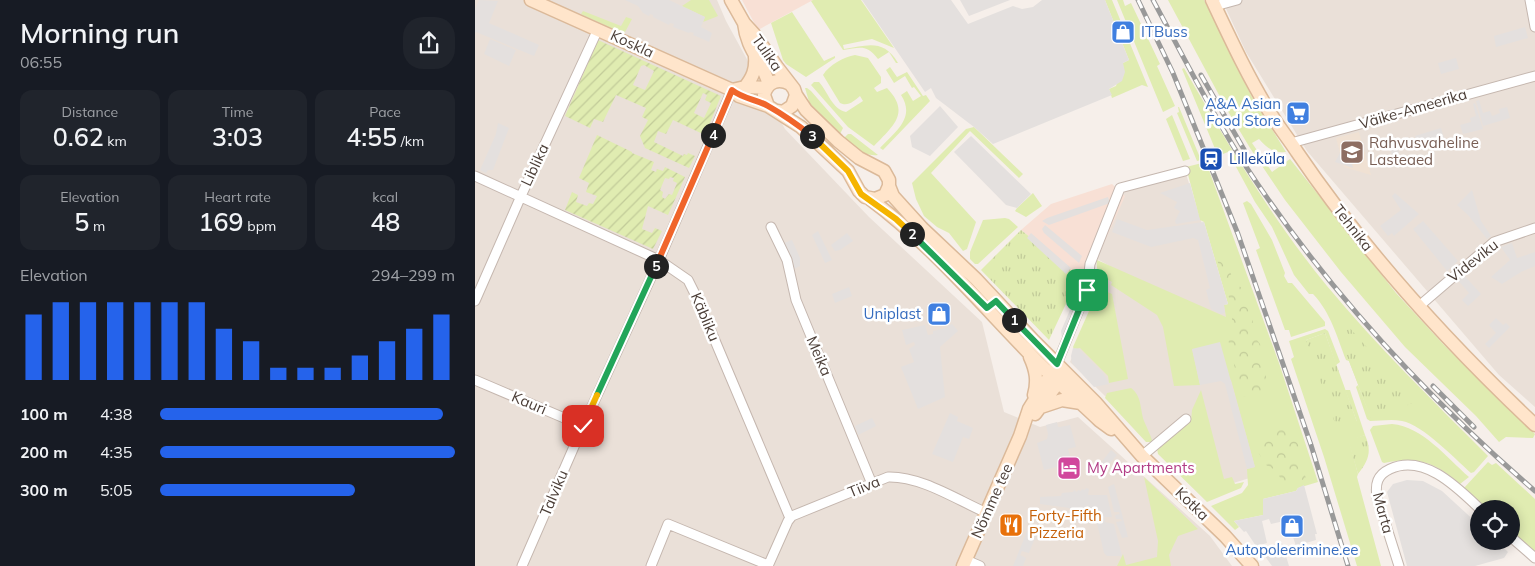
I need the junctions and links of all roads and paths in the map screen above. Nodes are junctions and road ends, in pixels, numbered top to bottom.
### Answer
1 (531, 0) edge
2 (731, 0) edge
3 (1237, 0) edge
4 (1530, 0) edge
5 (1214, 3) edge
6 (744, 23) junction
7 (1535, 27) edge
8 (598, 29) junction
9 (755, 57) junction
10 (1535, 76) edge
11 (745, 87) junction
12 (768, 87) junction
13 (793, 89) junction
14 (732, 90) junction
15 (773, 109) junction
16 (1291, 143) junction
17 (875, 167) junction
18 (1185, 170) dead end
19 (475, 176) edge
20 (857, 186) junction
21 (889, 186) junction
22 (521, 196) junction
23 (870, 199) junction
24 (771, 227) dead end
25 (1535, 228) edge
26 (659, 260) junction
27 (475, 302) edge
28 (991, 305) junction
29 (1418, 307) junction
30 (1028, 352) junction
31 (1055, 373) junction
32 (475, 380) edge
33 (1081, 402) junction
34 (1034, 409) junction
35 (1185, 419) dead end
36 (1535, 425) edge
37 (583, 426) junction
38 (1131, 444) junction
39 (1142, 456) junction
40 (872, 484) junction
41 (1470, 500) edge
42 (987, 513) junction
43 (790, 518) junction
44 (1520, 545) edge
45 (1535, 558) edge
46 (965, 563) edge
47 (768, 565) edge
48 (523, 566) edge
49 (651, 566) edge
50 (980, 566) edge
51 (1252, 566) edge
52 (1399, 566) edge

1 - 8 street, Koskla
2 - 6 street, Tulika
3 - 5 street
4 - 7 street
5 - 16 street, Tehnika
6 - 9 street, Tulika
6 - 13 street, Tulika
8 - 14 street, Koskla
8 - 22 street, Liblika
9 - 11 street
9 - 12 street, Tulika
10 - 16 street, Väike-Ameerika
11 - 12 street
11 - 14 street
12 - 13 street
12 - 15 street
13 - 15 street
13 - 17 street, Tulika
14 - 15 street, Koskla
14 - 26 street, Talviku
15 - 20 street
16 - 29 street, Tehnika
17 - 20 street
17 - 21 street
18 - 31 street
19 - 22 street, Käbliku
20 - 23 street
21 - 23 street
21 - 28 street
22 - 26 street, Käbliku
22 - 27 street, Liblika
23 - 28 street
24 - 40 street, Meika
25 - 29 street, Videviku
26 - 37 street, Talviku
26 - 43 street, Käbliku
28 - 30 street
28 - 31 street
29 - 36 street, Tehnika
30 - 31 street
30 - 34 street
31 - 33 street, Kotka
31 - 34 street, Nõmme tee
31 - 38 street, Kotka
32 - 37 street, Kauri
33 - 34 street
33 - 38 street, Kotka
34 - 42 street, Nõmme tee
35 - 39 street
37 - 48 street, Talviku
38 - 39 street, Kotka
39 - 51 street, Kotka
40 - 42 street, Tiiva
40 - 43 street, Tiiva
41 - 52 street, Marta
42 - 46 street, Nõmme tee
43 - 47 street
44 - 45 street
46 - 50 street
47 - 49 street

